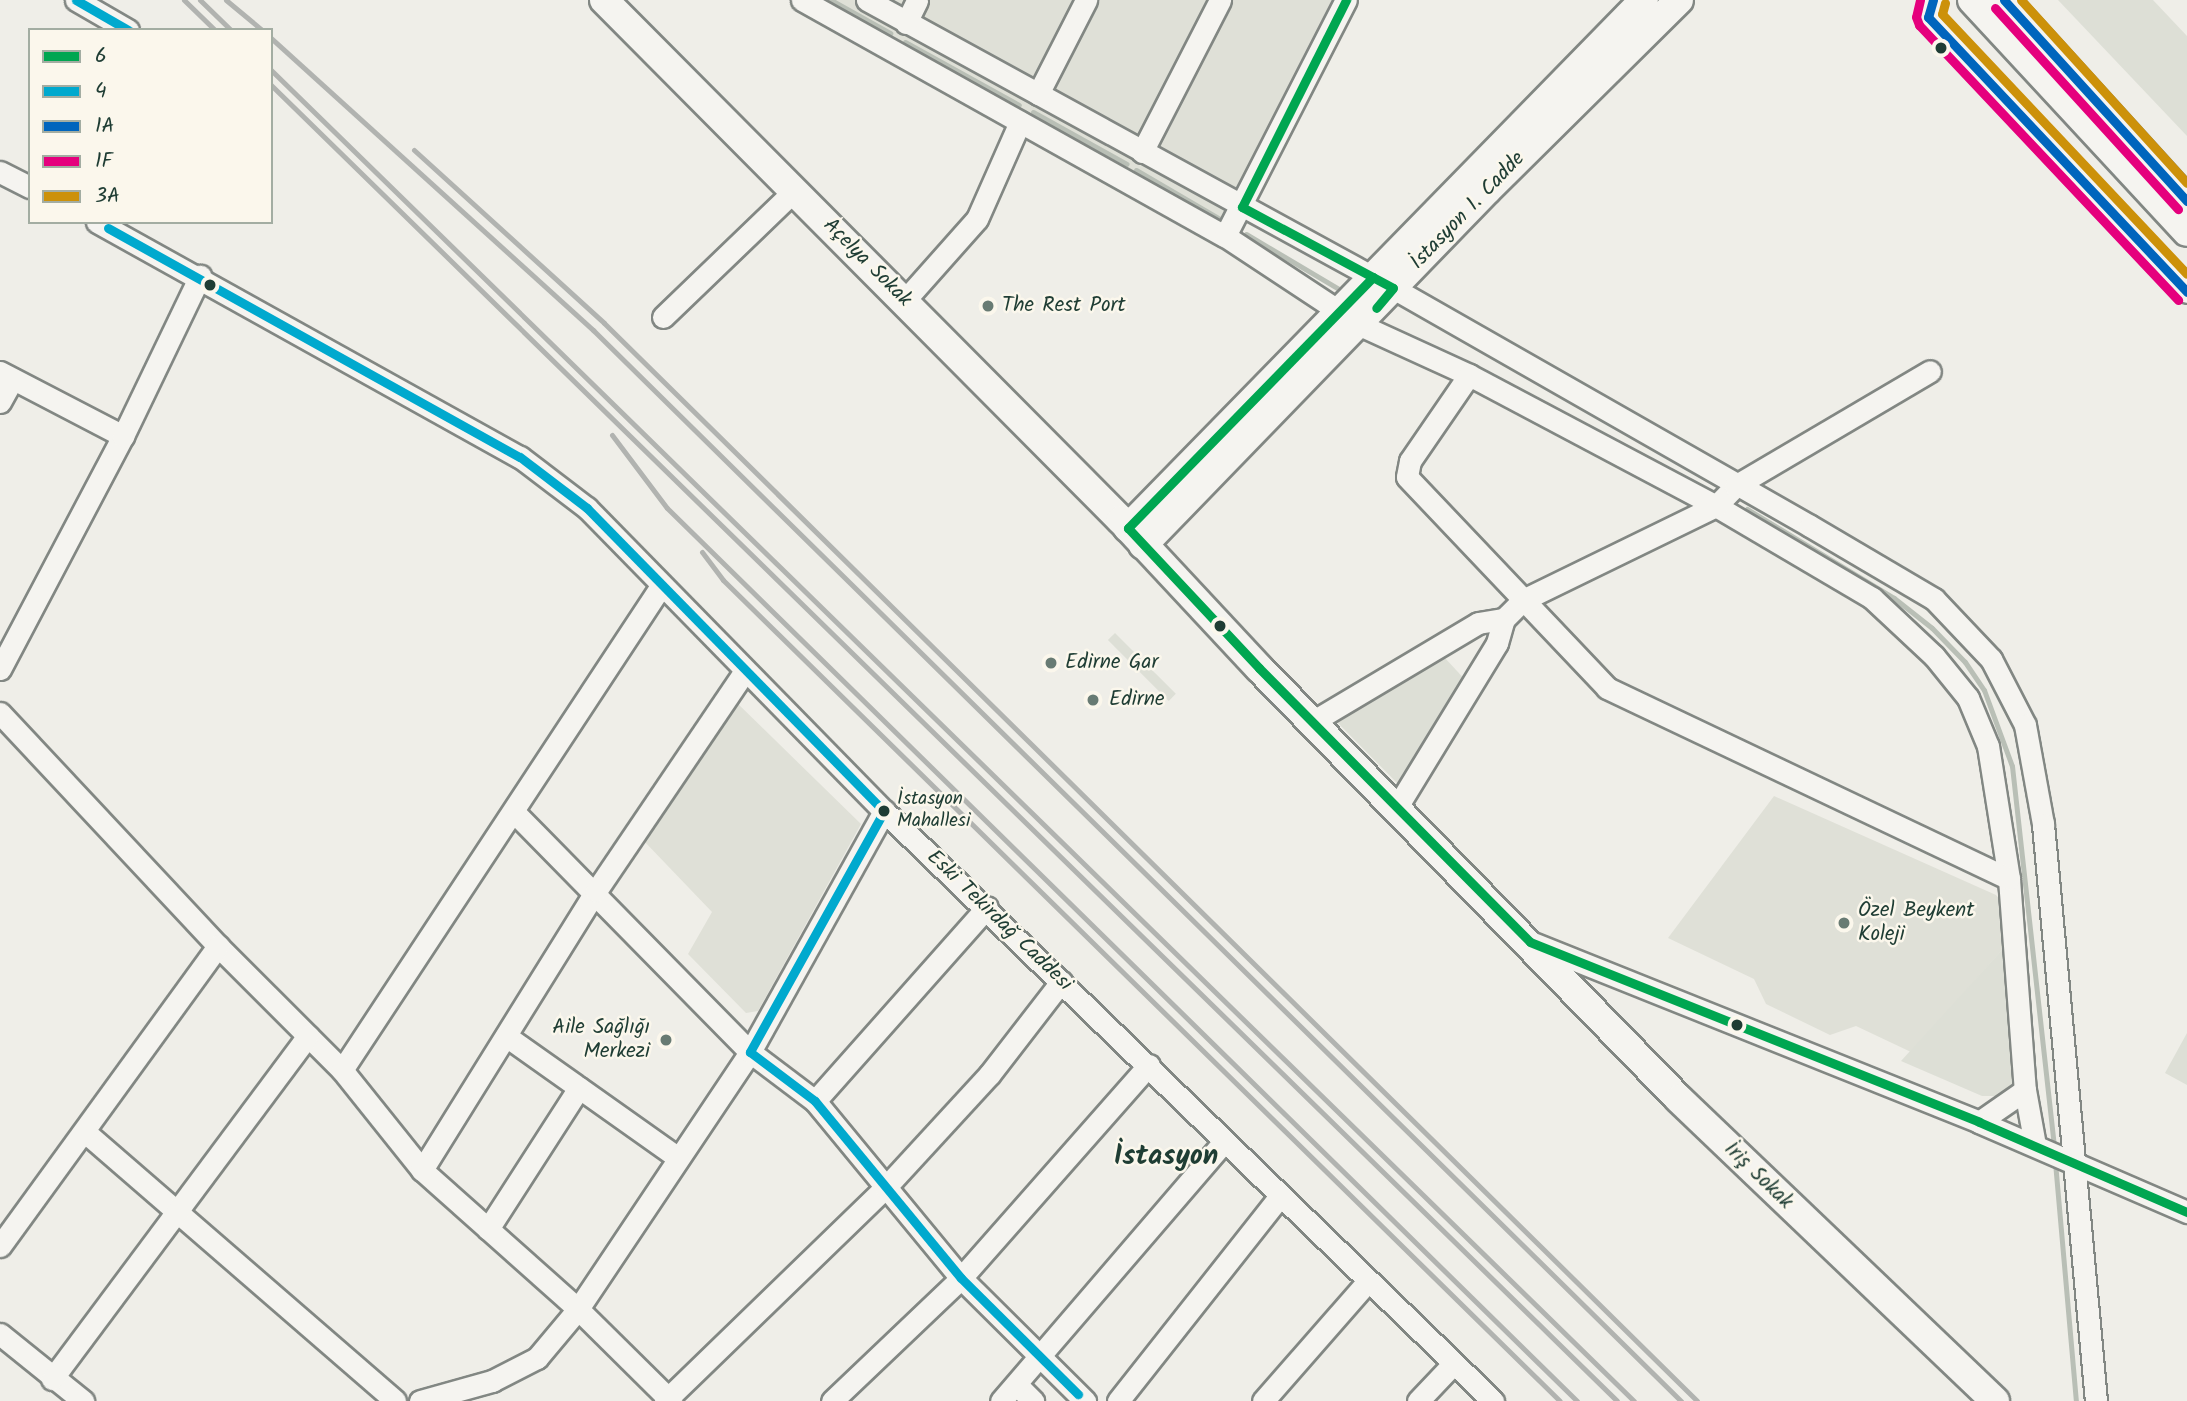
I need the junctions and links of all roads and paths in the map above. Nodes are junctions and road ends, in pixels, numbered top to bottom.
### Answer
1 (76, 0) edge
2 (604, 0) edge
3 (803, 0) edge
4 (867, 0) edge
5 (917, 0) edge
6 (1086, 0) edge
7 (1220, 0) edge
8 (1346, 0) edge
9 (1644, 0) edge
10 (1679, 0) edge
11 (1933, 0) edge
12 (1972, 0) edge
13 (2004, 0) edge
14 (906, 23) junction
15 (125, 28) edge
16 (1038, 94) junction
17 (1020, 122) junction
18 (1142, 152) junction
19 (0, 172) edge
20 (28, 186) edge
21 (794, 191) junction
22 (2187, 201) edge
23 (1242, 207) junction
24 (106, 224) edge
25 (2187, 232) edge
26 (1225, 236) junction
27 (200, 276) junction
28 (1383, 283) junction
29 (2187, 292) edge
30 (905, 300) junction
31 (663, 317) dead end
32 (1350, 318) junction
33 (1930, 371) dead end
34 (1469, 375) junction
35 (6, 376) edge
36 (0, 402) edge
37 (123, 436) junction
38 (1735, 486) junction
39 (1716, 506) junction
40 (1136, 536) junction
41 (661, 586) junction
42 (1523, 600) junction
43 (1504, 619) junction
44 (0, 669) edge
45 (744, 671) junction
46 (0, 713) edge
47 (1312, 722) junction
48 (1396, 807) junction
49 (884, 811) junction
50 (515, 813) junction
51 (2009, 879) junction
52 (596, 891) junction
53 (987, 906) junction
54 (1530, 942) junction
55 (218, 946) junction
56 (1061, 982) junction
57 (308, 1036) junction
58 (506, 1036) junction
59 (750, 1052) junction
60 (1149, 1065) junction
61 (342, 1070) junction
62 (579, 1088) junction
63 (2025, 1090) junction
64 (815, 1101) junction
65 (1979, 1122) junction
66 (85, 1132) junction
67 (1224, 1142) junction
68 (2035, 1145) junction
69 (677, 1157) junction
70 (2077, 1162) junction
71 (422, 1170) junction
72 (885, 1188) junction
73 (1280, 1196) junction
74 (177, 1210) junction
75 (2187, 1212) edge
76 (488, 1229) junction
77 (0, 1246) edge
78 (961, 1278) junction
79 (1368, 1281) junction
80 (578, 1309) junction
81 (0, 1334) edge
82 (1040, 1359) junction
83 (1454, 1363) junction
84 (52, 1379) junction
85 (492, 1381) junction
86 (1017, 1385) junction
87 (668, 1400) edge
88 (83, 1401) edge
89 (395, 1401) edge
90 (421, 1401) edge
91 (472, 1401) edge
92 (832, 1401) edge
93 (1001, 1401) edge
94 (1032, 1401) edge
95 (1085, 1401) edge
96 (1118, 1401) edge
97 (1263, 1401) edge
98 (1418, 1401) edge
99 (1493, 1401) edge
100 (1995, 1401) edge
101 (2096, 1401) edge

1 - 15 street
2 - 21 main road, Açelya Sokak
3 - 17 street
4 - 14 street
5 - 14 street
6 - 16 street
7 - 18 street
8 - 23 street
9 - 28 main road, İstasyon 1. Cadde
10 - 28 main road, İstasyon 1. Cadde
11 - 29 street
12 - 25 main road
13 - 22 main road
14 - 16 street
16 - 18 street
17 - 26 street
17 - 30 street
18 - 23 street
19 - 20 street
21 - 30 main road, Açelya Sokak
21 - 31 street
23 - 26 street
23 - 28 street
24 - 27 street, Eski Tekirdağ Caddesi
26 - 32 street
27 - 37 street
27 - 41 street, Eski Tekirdağ Caddesi
28 - 32 main road, İstasyon 1. Cadde
28 - 38 street
30 - 40 main road, Açelya Sokak
32 - 34 street
32 - 40 main road, İstasyon 1. Cadde
33 - 38 street
34 - 39 street
34 - 42 street
35 - 36 street
35 - 37 street
37 - 44 street
38 - 39 street
38 - 70 street
39 - 42 street
39 - 51 street
40 - 47 main road, Açelya Sokak
41 - 45 street, Eski Tekirdağ Caddesi
41 - 50 street
42 - 43 street
42 - 51 street
43 - 47 street
43 - 48 street
45 - 49 street, Eski Tekirdağ Caddesi
45 - 52 street
46 - 55 street
47 - 48 main road, İriş Sokak
48 - 54 main road, İriş Sokak
49 - 53 street, Eski Tekirdağ Caddesi
49 - 59 street
50 - 52 street
50 - 61 street
51 - 63 street
52 - 58 street
52 - 59 street
53 - 56 street, Eski Tekirdağ Caddesi
53 - 64 street
54 - 65 street
54 - 100 main road, İriş Sokak
55 - 57 street
55 - 66 street
56 - 60 street, Eski Tekirdağ Caddesi
56 - 72 street
57 - 61 street
57 - 74 street
58 - 62 street
58 - 71 street
59 - 64 street
59 - 69 street
60 - 67 street, Eski Tekirdağ Caddesi
60 - 78 street
61 - 71 street
62 - 69 street
62 - 76 street
63 - 65 street
63 - 68 street
64 - 72 street
65 - 68 street
66 - 74 street
66 - 77 street
67 - 73 street, Eski Tekirdağ Caddesi
67 - 82 street
68 - 70 street
69 - 80 street
70 - 75 street
70 - 101 street
71 - 76 street
72 - 78 street
72 - 87 street
73 - 79 street, Eski Tekirdağ Caddesi
73 - 96 street
74 - 84 street
74 - 89 street
76 - 80 street
78 - 82 street
78 - 92 street
79 - 83 street, Eski Tekirdağ Caddesi
79 - 97 street
80 - 85 street
80 - 87 street
81 - 84 street
82 - 86 street
82 - 95 street
83 - 98 street
83 - 99 street, Eski Tekirdağ Caddesi
84 - 88 street
85 - 90 street
85 - 91 street
86 - 93 street
86 - 94 street

